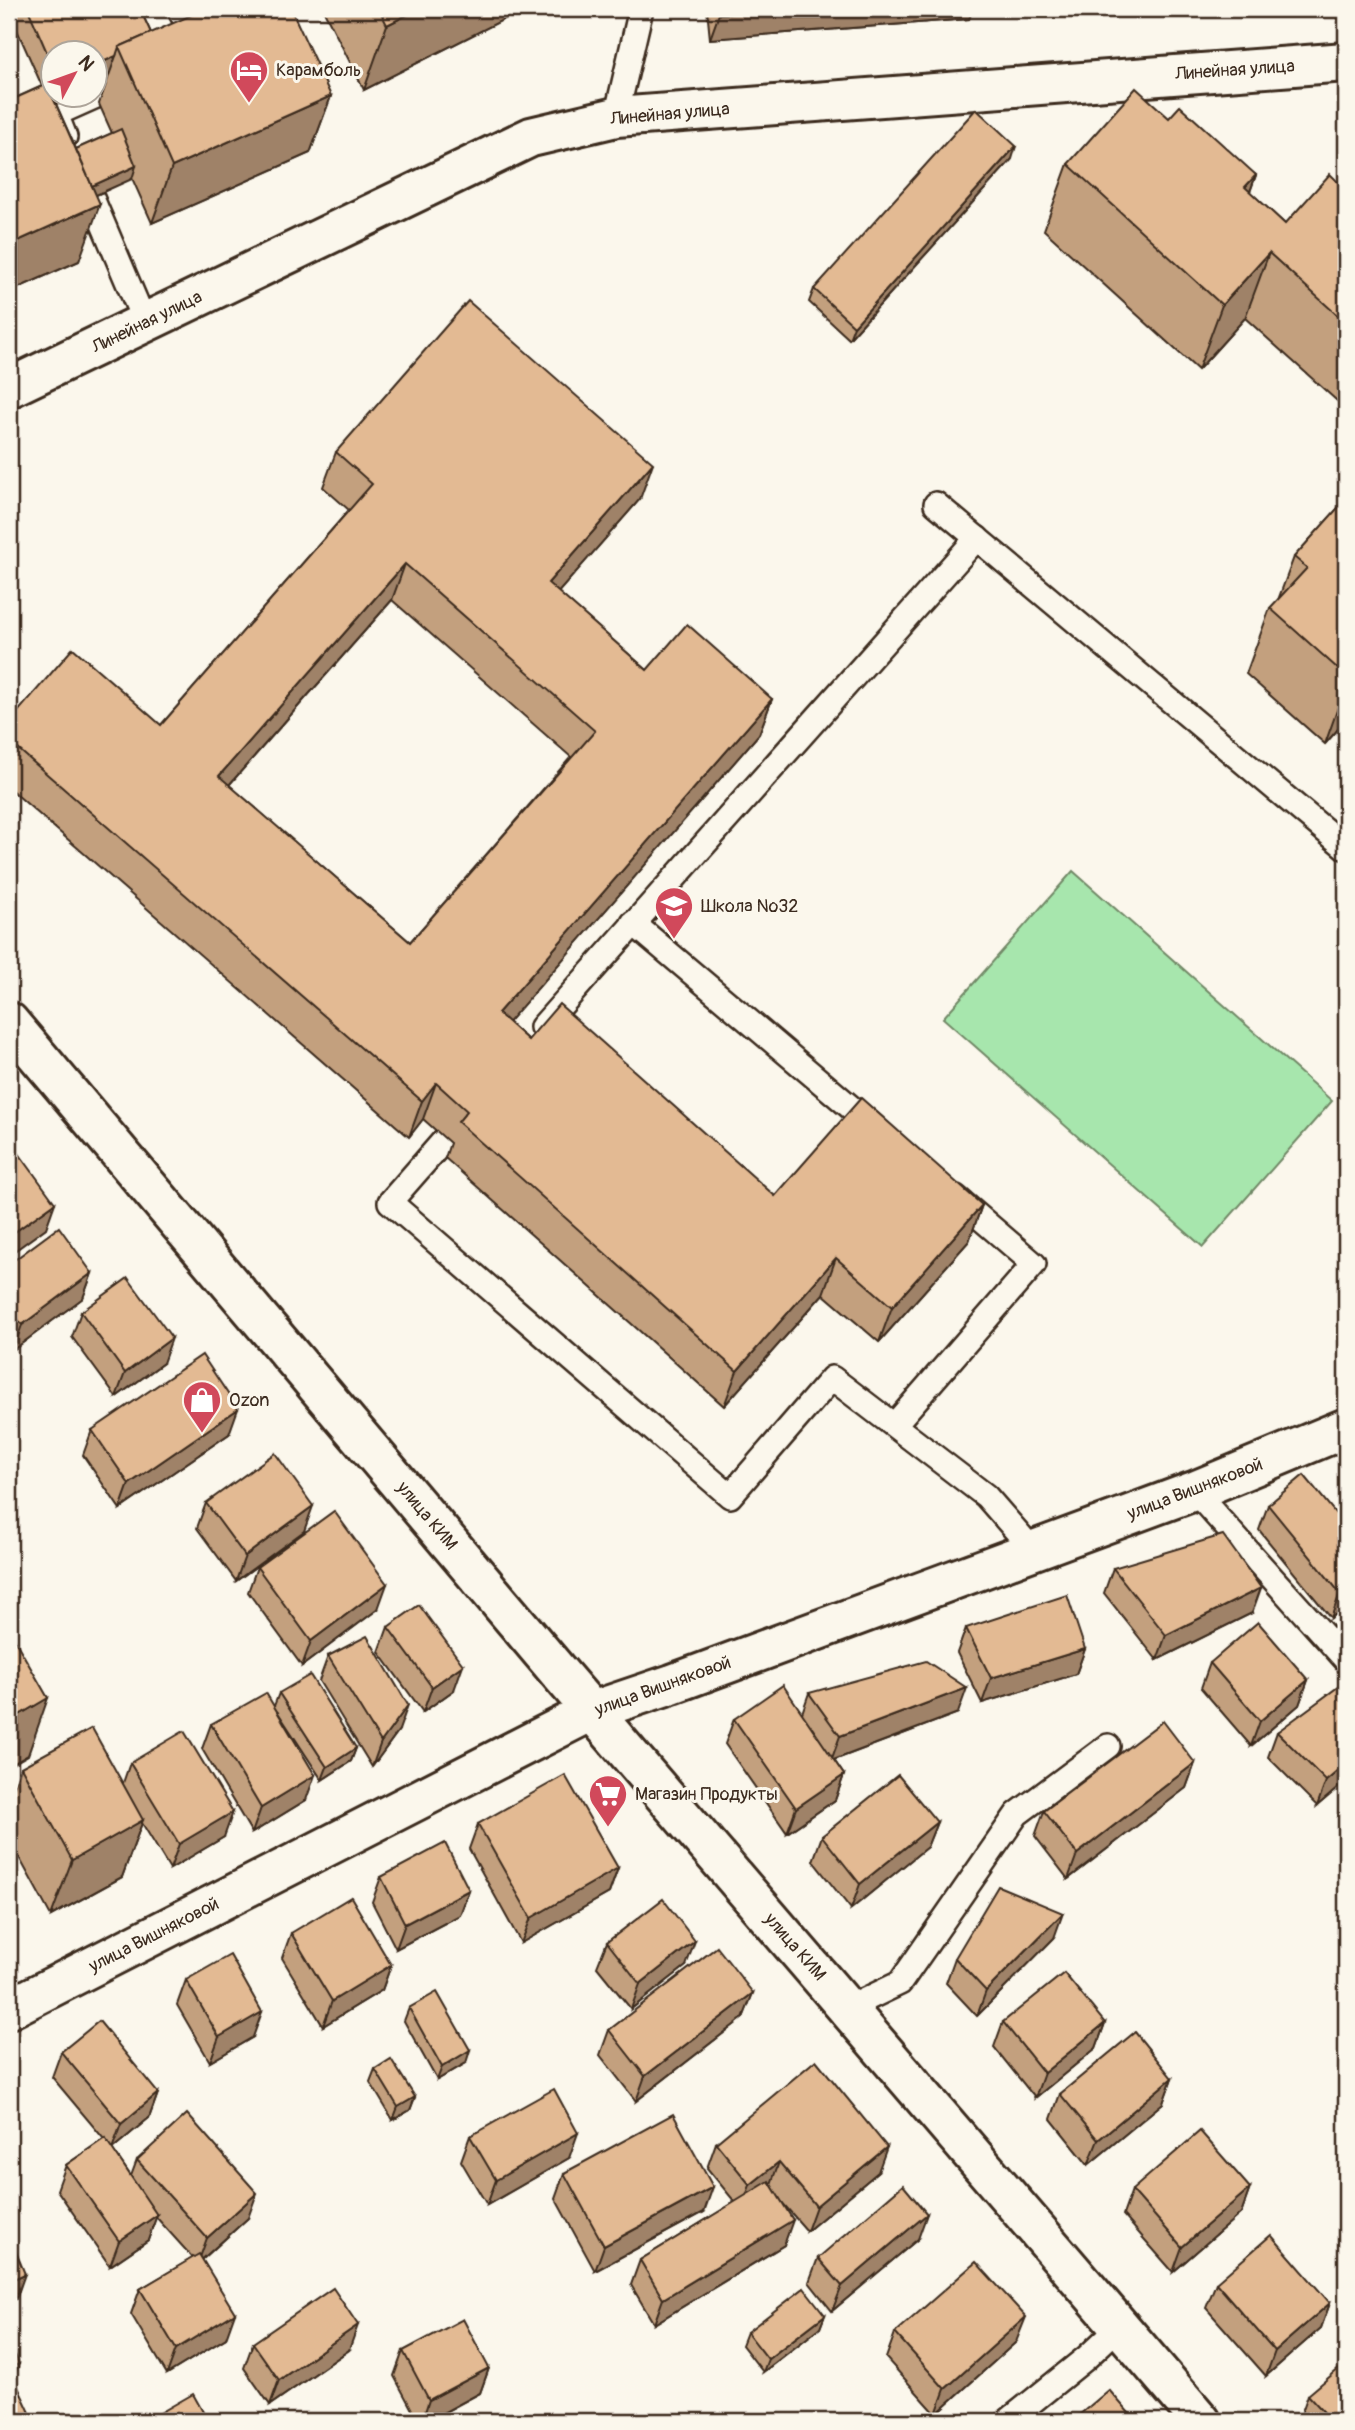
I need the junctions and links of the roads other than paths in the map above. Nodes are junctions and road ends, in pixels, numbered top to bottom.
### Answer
1 (150, 9) edge
2 (641, 9) edge
3 (200, 45) edge
4 (177, 59) junction
5 (1346, 62) edge
6 (616, 117) junction
7 (145, 323) junction
8 (9, 387) edge
9 (936, 504) dead end
10 (977, 538) junction
11 (1346, 848) edge
12 (633, 923) junction
13 (9, 1022) edge
14 (524, 1048) edge
15 (446, 1138) dead end
16 (887, 1138) edge
17 (939, 1183) edge
18 (895, 1424) junction
19 (1346, 1428) edge
20 (1194, 1491) junction
21 (1033, 1550) junction
22 (1346, 1660) edge
23 (592, 1711) junction
24 (1108, 1745) dead end
25 (12, 1999) edge
26 (848, 2008) junction
27 (1120, 2326) junction
28 (1008, 2421) edge
29 (1201, 2421) edge

1 - 4 lane
2 - 6 lane
3 - 4 lane
4 - 7 lane
5 - 6 street, Линейная улица
6 - 7 street, Линейная улица
7 - 8 street, Линейная улица
9 - 10 lane
10 - 11 lane
10 - 12 lane
12 - 14 lane
12 - 16 lane
13 - 23 street, улица КИМ
15 - 18 lane
17 - 18 lane
18 - 21 lane
19 - 20 street, улица Вишняковой
20 - 21 street, улица Вишняковой
20 - 22 lane
21 - 23 street, улица Вишняковой
23 - 25 street, улица Вишняковой
23 - 26 street, улица КИМ
24 - 26 lane
26 - 27 street, улица КИМ
27 - 28 lane
27 - 29 street, улица КИМ

